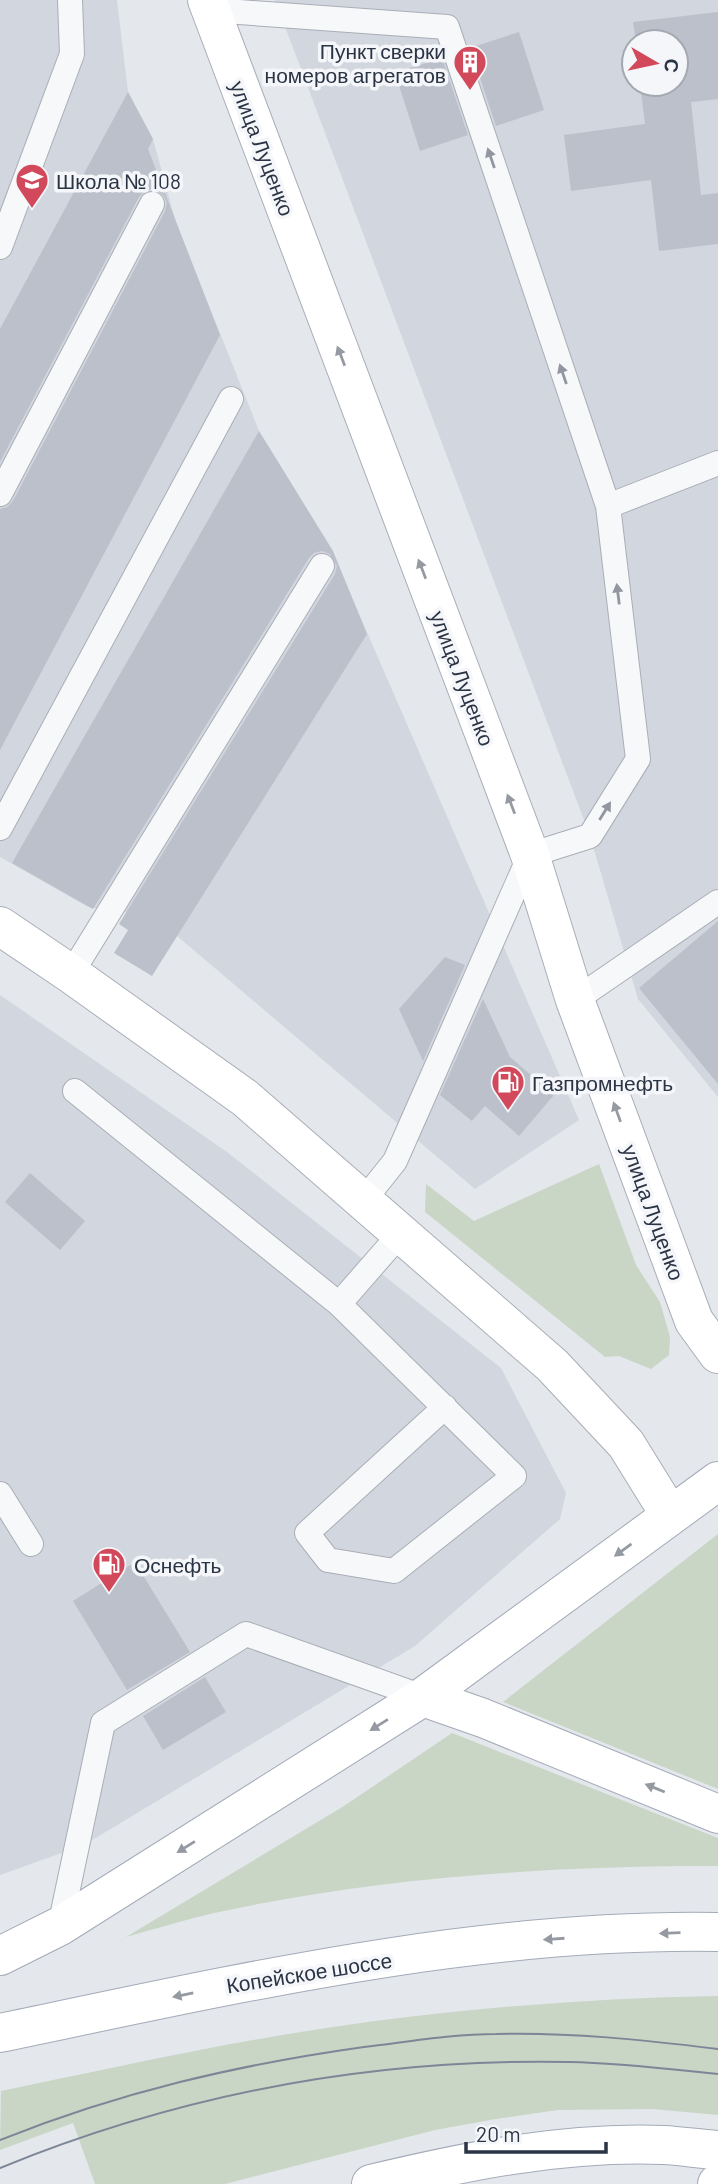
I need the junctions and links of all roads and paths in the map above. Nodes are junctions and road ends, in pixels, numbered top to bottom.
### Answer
1 (70, 0) edge
2 (209, 5) edge
3 (152, 204) dead end
4 (0, 247) edge
5 (231, 399) dead end
6 (718, 463) edge
7 (0, 494) edge
8 (608, 506) junction
9 (322, 566) dead end
10 (0, 828) edge
11 (530, 855) junction
12 (718, 902) edge
13 (0, 926) edge
14 (71, 974) junction
15 (575, 999) junction
16 (75, 1091) dead end
17 (363, 1200) junction
18 (401, 1233) junction
19 (339, 1304) junction
20 (718, 1354) edge
21 (445, 1407) junction
22 (718, 1481) edge
23 (0, 1494) edge
24 (670, 1515) junction
25 (31, 1544) dead end
26 (423, 1698) junction
27 (718, 1814) edge
28 (60, 1926) junction
29 (718, 1932) edge
30 (0, 1956) edge
31 (0, 2033) edge
32 (718, 2150) edge
33 (371, 2184) edge

1 - 4 lane
8 -> 2 lane
11 -> 2 street, улица Луценко
3 - 7 lane
5 - 10 lane
6 - 8 lane
11 -> 8 lane
9 - 14 lane
11 - 15 street, улица Луценко
11 - 17 lane
12 - 15 lane
13 - 14 street
14 - 17 street
20 -> 15 street, улица Луценко
16 - 19 lane
17 - 18 street
18 - 19 lane
18 - 24 street
19 - 21 lane
21 - 21 lane
22 - 24 street
23 - 25 lane
24 -> 26 street
27 -> 26 street
26 -> 28 street
26 - 28 lane
28 - 30 street
29 -> 31 street, Копейское шоссе
32 - 33 street

